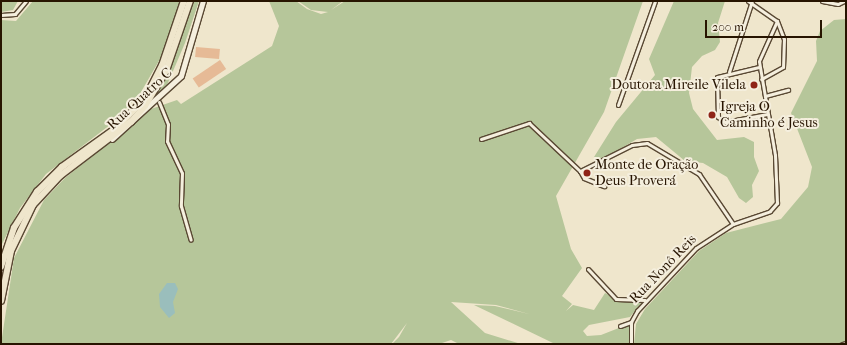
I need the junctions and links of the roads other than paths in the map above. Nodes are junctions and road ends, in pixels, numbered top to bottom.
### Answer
1 (26, 1) edge
2 (184, 1) edge
3 (190, 1) edge
4 (203, 1) edge
5 (655, 1) edge
6 (822, 1) edge
7 (844, 1) edge
8 (750, 2) edge
9 (1, 15) edge
10 (777, 21) junction
11 (759, 67) junction
12 (729, 72) junction
13 (761, 79) junction
14 (788, 90) dead end
15 (765, 96) junction
16 (159, 102) dead end
17 (618, 106) dead end
18 (767, 114) junction
19 (481, 139) dead end
20 (69, 168) junction
21 (580, 171) junction
22 (604, 186) dead end
23 (733, 224) junction
24 (191, 240) dead end
25 (1, 267) edge
26 (588, 269) dead end
27 (645, 300) junction
28 (1, 301) edge
29 (631, 322) junction
30 (620, 326) dead end
31 (631, 344) edge

1 - 9 street
2 - 25 highway
3 - 20 highway
4 - 20 street, Rua Quatro C
5 - 17 street
6 - 7 street
8 - 10 street
8 - 12 street
10 - 11 street
10 - 13 street
11 - 12 street
11 - 13 street, Rua Nonô Reis
12 - 18 street
13 - 15 street, Rua Nonô Reis
14 - 15 street
15 - 18 street, Rua Nonô Reis
16 - 24 street
18 - 23 street, Rua Nonô Reis
19 - 21 street
20 - 28 highway
21 - 22 street
21 - 23 street
23 - 27 street, Rua Nonô Reis
26 - 27 street
27 - 29 street, Rua Nonô Reis
29 - 30 street
29 - 31 street, Rua Nonô Reis

